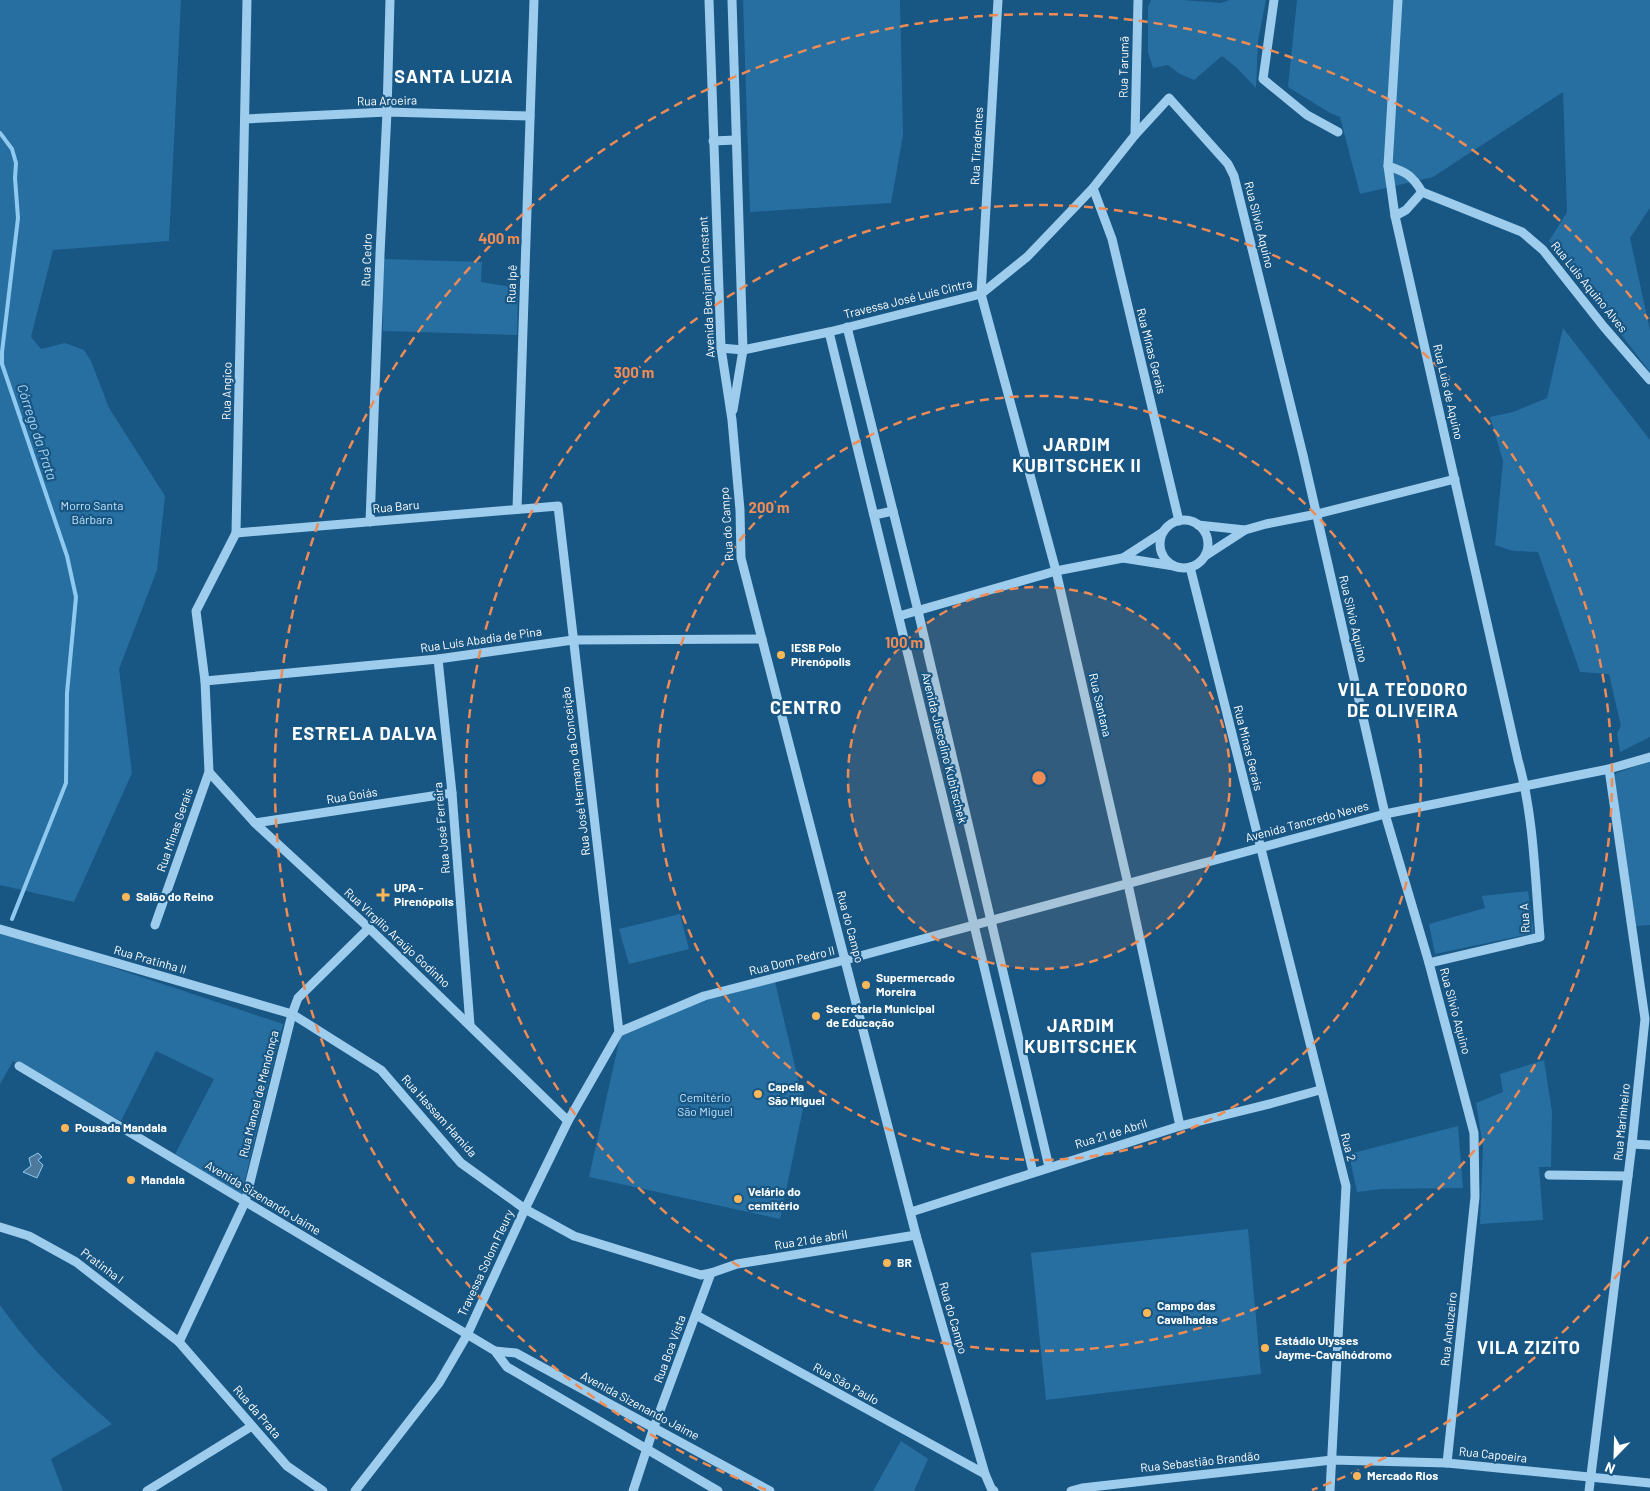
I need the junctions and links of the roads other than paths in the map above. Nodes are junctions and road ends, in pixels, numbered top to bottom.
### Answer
1 (247, 0) edge
2 (390, 0) edge
3 (534, 0) edge
4 (709, 0) edge
5 (732, 0) edge
6 (998, 0) edge
7 (1138, 0) edge
8 (1274, 0) edge
9 (1398, 0) edge
10 (387, 112) junction
11 (530, 116) junction
12 (245, 119) junction
13 (1338, 132) dead end
14 (1135, 135) junction
15 (736, 140) junction
16 (713, 141) junction
17 (1228, 164) joint
18 (1388, 166) junction
19 (1093, 188) junction
20 (1422, 192) junction
21 (1395, 216) junction
22 (981, 294) junction
23 (847, 327) junction
24 (830, 332) junction
25 (721, 348) junction
26 (743, 350) junction
27 (1650, 380) edge
28 (732, 420) junction
29 (1455, 479) junction
30 (558, 506) joint
31 (518, 509) junction
32 (893, 511) junction
33 (1317, 514) junction
34 (874, 516) junction
35 (1179, 521) junction
36 (370, 522) junction
37 (1198, 525) junction
38 (1245, 530) junction
39 (1163, 532) junction
40 (236, 533) junction
41 (1205, 556) junction
42 (1122, 558) junction
43 (1174, 566) junction
44 (1190, 568) junction
45 (1056, 571) junction
46 (918, 611) junction
47 (899, 616) junction
48 (762, 638) junction
49 (574, 640) junction
50 (438, 659) junction
51 (205, 680) junction
52 (1650, 757) edge
53 (1609, 769) junction
54 (209, 772) junction
55 (1525, 785) junction
56 (452, 793) junction
57 (1385, 814) junction
58 (255, 823) junction
59 (1260, 848) junction
60 (1128, 884) junction
61 (992, 920) junction
62 (155, 925) dead end
63 (974, 925) junction
64 (369, 928) junction
65 (0, 929) edge
66 (846, 960) junction
67 (1429, 963) junction
68 (292, 1014) junction
69 (470, 1025) junction
70 (619, 1032) junction
71 (19, 1066) dead end
72 (1320, 1090) junction
73 (568, 1121) junction
74 (1180, 1126) junction
75 (1632, 1144) junction
76 (1650, 1145) edge
77 (1049, 1167) junction
78 (1033, 1172) junction
79 (1549, 1175) dead end
80 (1628, 1176) junction
81 (1475, 1197) joint
82 (245, 1202) junction
83 (525, 1210) junction
84 (911, 1212) junction
85 (0, 1227) edge
86 (916, 1235) junction
87 (711, 1273) junction
88 (696, 1315) junction
89 (467, 1335) junction
90 (179, 1342) junction
91 (495, 1351) junction
92 (252, 1426) junction
93 (654, 1427) junction
94 (648, 1449) junction
95 (1332, 1460) junction
96 (1447, 1463) junction
97 (985, 1474) junction
98 (1590, 1477) junction
99 (1650, 1483) edge
100 (991, 1490) edge
101 (147, 1491) edge
102 (323, 1491) edge
103 (355, 1491) edge
104 (633, 1491) edge
105 (718, 1491) edge
106 (770, 1491) edge
107 (1071, 1491) edge
108 (1330, 1491) edge
109 (1589, 1491) edge

1 - 12 street, Rua Angico
2 - 10 street, Rua Cedro
3 - 11 street, Rua Ipê
4 - 16 street, Avenida Benjamin Constant
5 - 15 street
6 - 22 street, Rua Tiradentes
7 - 14 street, Rua Tarumã
8 - 13 street
9 - 18 street, Rua Luís de Aquino
10 - 11 street, Rua Aroeira
10 - 12 street, Rua Aroeira
10 - 36 street, Rua Cedro
11 - 31 street, Rua Ipê
12 - 40 street, Rua Angico
14 - 17 street, Travessa José Luís Cintra
14 - 19 street, Travessa José Luís Cintra
15 - 16 street
15 - 26 street
16 - 25 street, Avenida Benjamin Constant
17 - 33 street, Rua Silvio Aquino
18 - 20 street
18 - 21 street, Rua Luís de Aquino
19 - 22 street, Travessa José Luís Cintra
19 - 35 street, Rua Minas Gerais
20 - 21 street
20 - 27 street, Rua Luis Aquino Alves
21 - 29 street, Rua Luís de Aquino
22 - 23 street, Travessa José Luís Cintra
22 - 45 street, Rua Santana
23 - 24 street, Travessa José Luís Cintra
23 - 32 street, Avenida Juscelino Kubitschek
24 - 26 street, Travessa José Luís Cintra
24 - 34 street, Avenida Juscelino Kubitschek
25 - 26 street, Travessa José Luís Cintra
25 - 28 street, Avenida Benjamin Constant
26 - 28 street
28 - 48 street, Rua do Campo
29 - 33 street
29 - 55 street, Rua Luís de Aquino
30 - 31 street, Rua Baru
30 - 49 street, Rua José Hermano da Conceição
31 - 36 street, Rua Baru
32 - 34 street
32 - 46 street, Avenida Juscelino Kubitschek
33 - 38 street
33 - 57 street, Rua Silvio Aquino
34 - 47 street, Avenida Juscelino Kubitschek
35 - 37 street
35 - 39 street
36 - 40 street, Rua Baru
37 - 38 street
37 - 41 street
38 - 41 street
39 - 42 street
39 - 43 street
40 - 51 street, Rua Angico
41 - 44 street
42 - 43 street
42 - 45 street
43 - 44 street
44 - 59 street, Rua Minas Gerais
45 - 46 street
45 - 60 street, Rua Santana
46 - 47 street
46 - 61 street, Avenida Juscelino Kubitschek
47 - 63 street, Avenida Juscelino Kubitschek
48 - 49 street, Rua Luís Abadia de Pina
48 - 66 street, Rua do Campo
49 - 50 street, Rua Luís Abadia de Pina
49 - 70 street, Rua José Hermano da Conceição
50 - 51 street, Rua Luís Abadia de Pina
50 - 56 street, Rua José Ferreira
51 - 54 street, Rua Angico
52 - 53 street, Avenida Tancredo Neves
53 - 55 street, Avenida Tancredo Neves
53 - 75 street, Rua Marinheiro
54 - 58 street, Rua Virgílio Araújo Godinho
54 - 62 street, Rua Minas Gerais
55 - 57 street, Avenida Tancredo Neves
55 - 67 street, Rua A
56 - 58 street, Rua Goiás
56 - 69 street, Rua José Ferreira
57 - 59 street, Avenida Tancredo Neves
57 - 67 street, Rua Silvio Aquino
58 - 64 street, Rua Virgílio Araújo Godinho
59 - 60 street, Avenida Tancredo Neves
59 - 72 street, Rua 2
60 - 61 street, Avenida Tancredo Neves
60 - 74 street, Rua Santana
61 - 63 street, Avenida Tancredo Neves
61 - 77 street, Avenida Juscelino Kubitschek
63 - 66 street, Rua Dom Pedro II
63 - 78 street, Avenida Juscelino Kubitschek
64 - 68 street, Rua Manoel de Mendonça
64 - 69 street, Rua Virgílio Araújo Godinho
65 - 68 street, Rua Pratinha II
66 - 70 street, Rua Dom Pedro II
66 - 84 street, Rua do Campo
67 - 81 street, Rua Silvio Aquino
68 - 82 street, Rua Manoel de Mendonça
68 - 83 street, Rua Hassam Hamida
69 - 73 street, Rua Virgílio Araújo Godinho
70 - 73 street, Travessa Solom Fleury
71 - 82 street, Avenida Sizenando Jaime
72 - 74 street, Rua 21 de Abril
72 - 95 street, Rua 2
73 - 83 street, Travessa Solom Fleury
74 - 77 street, Rua 21 de Abril
75 - 76 street
75 - 80 street, Rua Marinheiro
77 - 78 street, Rua 21 de Abril
78 - 84 street, Rua 21 de Abril
79 - 80 street
80 - 98 street, Rua Marinheiro
81 - 96 street, Rua Anduzeiro
82 - 89 street, Avenida Sizenando Jaime
82 - 90 street, Rua Manoel de Mendonça
83 - 87 street, Rua Hassam Hamida
83 - 89 street, Travessa Solom Fleury
84 - 86 street, Rua do Campo
85 - 90 street, Pratinha I
86 - 87 street, Rua 21 de abril
86 - 97 street, Rua do Campo
87 - 88 street, Rua Boa Vista
88 - 93 street, Rua Boa Vista
88 - 97 street, Rua São Paulo
89 - 91 street, Avenida Sizenando Jaime
89 - 103 street, Travessa Solom Fleury
90 - 92 street, Rua da Prata
91 - 93 street, Avenida Sizenando Jaime
91 - 94 street, Avenida Sizenando Jaime
92 - 101 street
92 - 102 street, Rua da Prata
93 - 94 street, Rua Boa Vista
93 - 106 street, Avenida Sizenando Jaime
94 - 104 street, Rua Boa Vista
94 - 105 street, Avenida Sizenando Jaime
95 - 96 street, Rua Capoeira
95 - 107 street, Rua Sebastião Brandão
95 - 108 street, Rua 2
96 - 98 street, Rua Capoeira
97 - 100 street, Rua do Campo
98 - 99 street, Rua Capoeira
98 - 109 street, Rua Marinheiro

